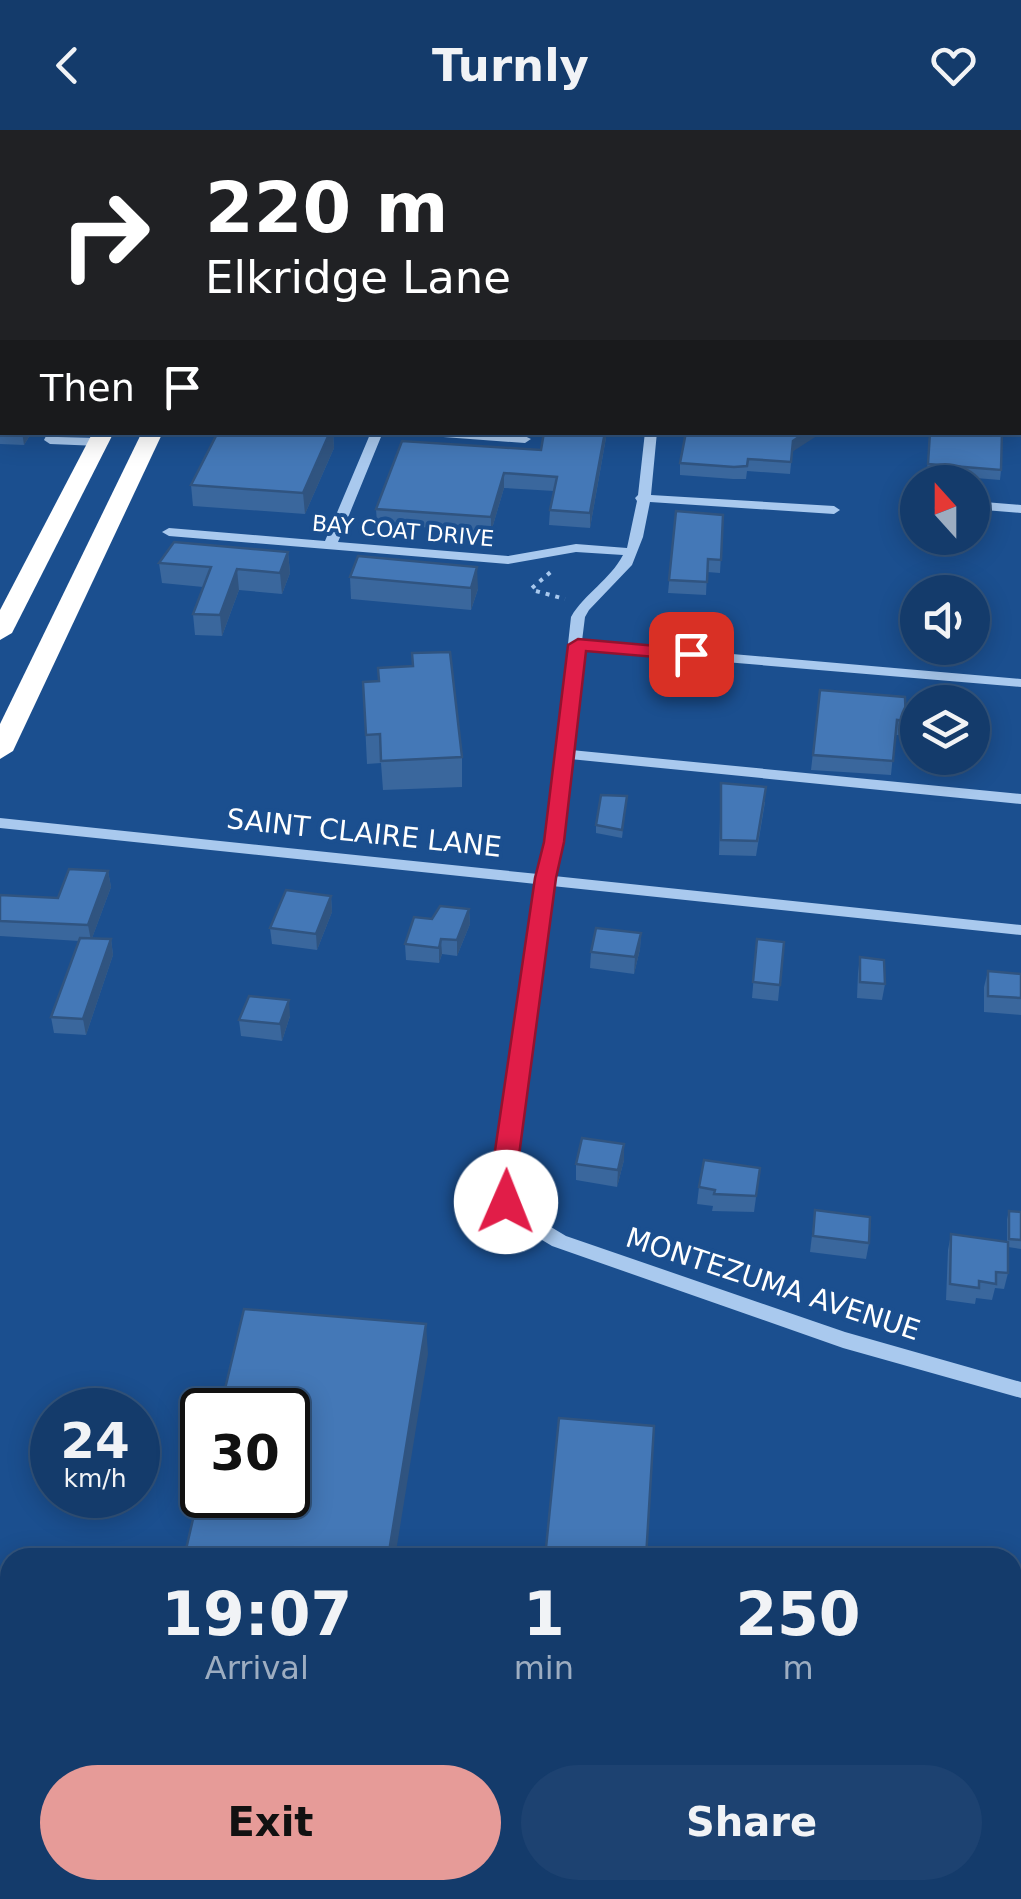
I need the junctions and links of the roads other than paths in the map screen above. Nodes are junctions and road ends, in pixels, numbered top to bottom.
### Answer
1 (52, 435) edge
2 (152, 435) edge
3 (376, 435) edge
4 (466, 435) edge
5 (651, 435) edge
6 (102, 437) edge
7 (525, 440) dead end
8 (641, 498) junction
9 (990, 506) edge
10 (1021, 509) edge
11 (834, 510) dead end
12 (169, 532) dead end
13 (330, 545) junction
14 (632, 552) junction
15 (0, 633) edge
16 (578, 645) junction
17 (1021, 683) edge
18 (0, 751) edge
19 (564, 754) junction
20 (1021, 799) edge
21 (0, 824) edge
22 (545, 878) junction
23 (1021, 930) edge
24 (1021, 1390) edge

1 - 6 street
2 - 18 highway
3 - 13 street
4 - 7 street
5 - 8 street
6 - 15 highway
8 - 11 street
8 - 14 street
9 - 10 street
12 - 13 street, BAY COAT DRIVE
13 - 14 street, BAY COAT DRIVE
14 - 16 street
16 - 17 street
16 - 19 street
19 - 20 street
19 - 22 street
21 - 22 street, SAINT CLAIRE LANE
22 - 23 street, SAINT CLAIRE LANE
22 - 24 street, MONTEZUMA AVENUE

